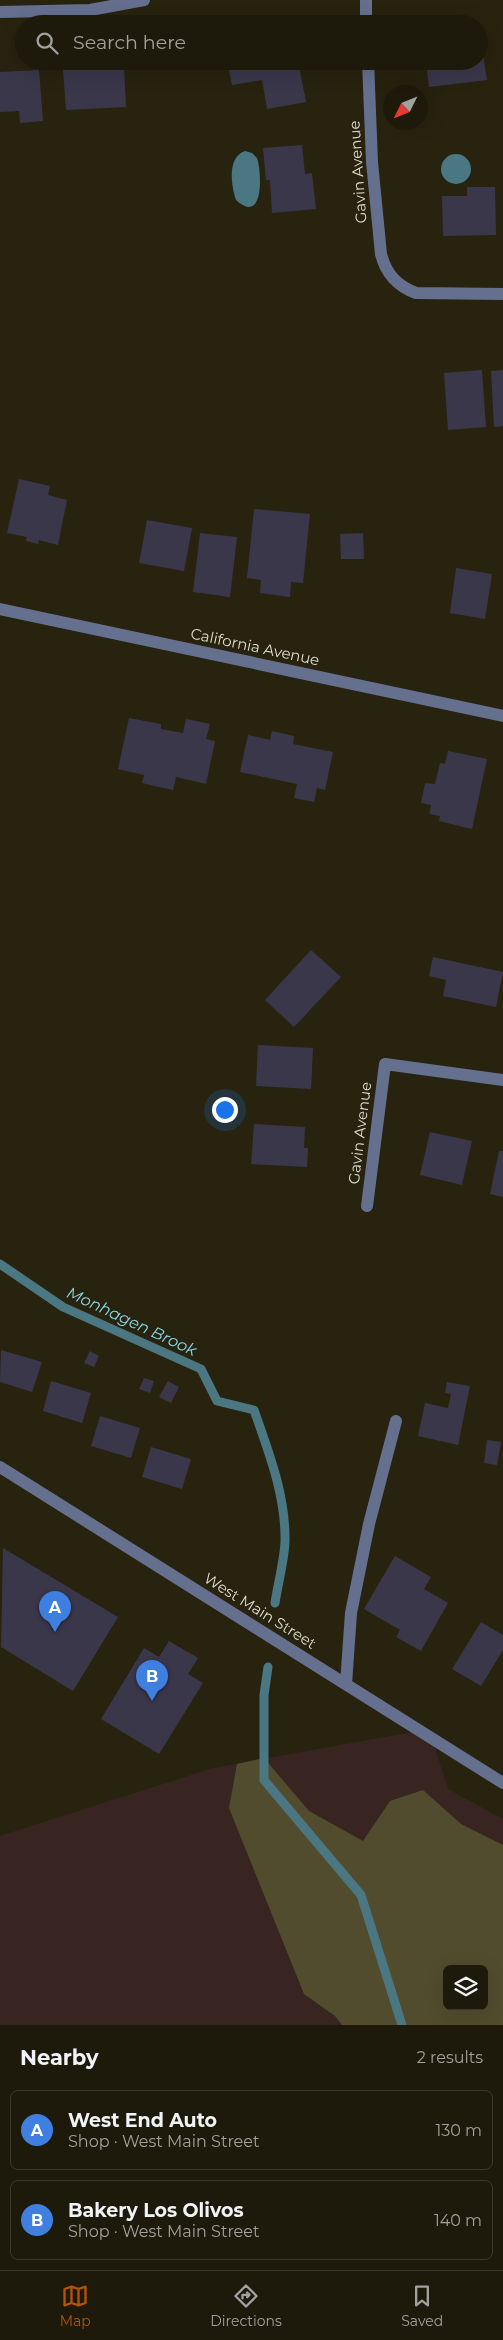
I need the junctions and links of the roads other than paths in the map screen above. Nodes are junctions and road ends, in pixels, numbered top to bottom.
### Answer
1 (144, 0) edge
2 (366, 0) edge
3 (0, 12) edge
4 (366, 15) edge
5 (368, 70) edge
6 (503, 294) edge
7 (0, 609) edge
8 (503, 716) edge
9 (503, 1080) edge
10 (367, 1206) dead end
11 (396, 1421) dead end
12 (0, 1467) edge
13 (346, 1684) junction
14 (503, 1783) edge

1 - 3 street
2 - 4 street
5 - 6 street, Gavin Avenue
7 - 8 street, California Avenue
9 - 10 street, Gavin Avenue
11 - 13 street
12 - 13 street, West Main Street
13 - 14 street, West Main Street

